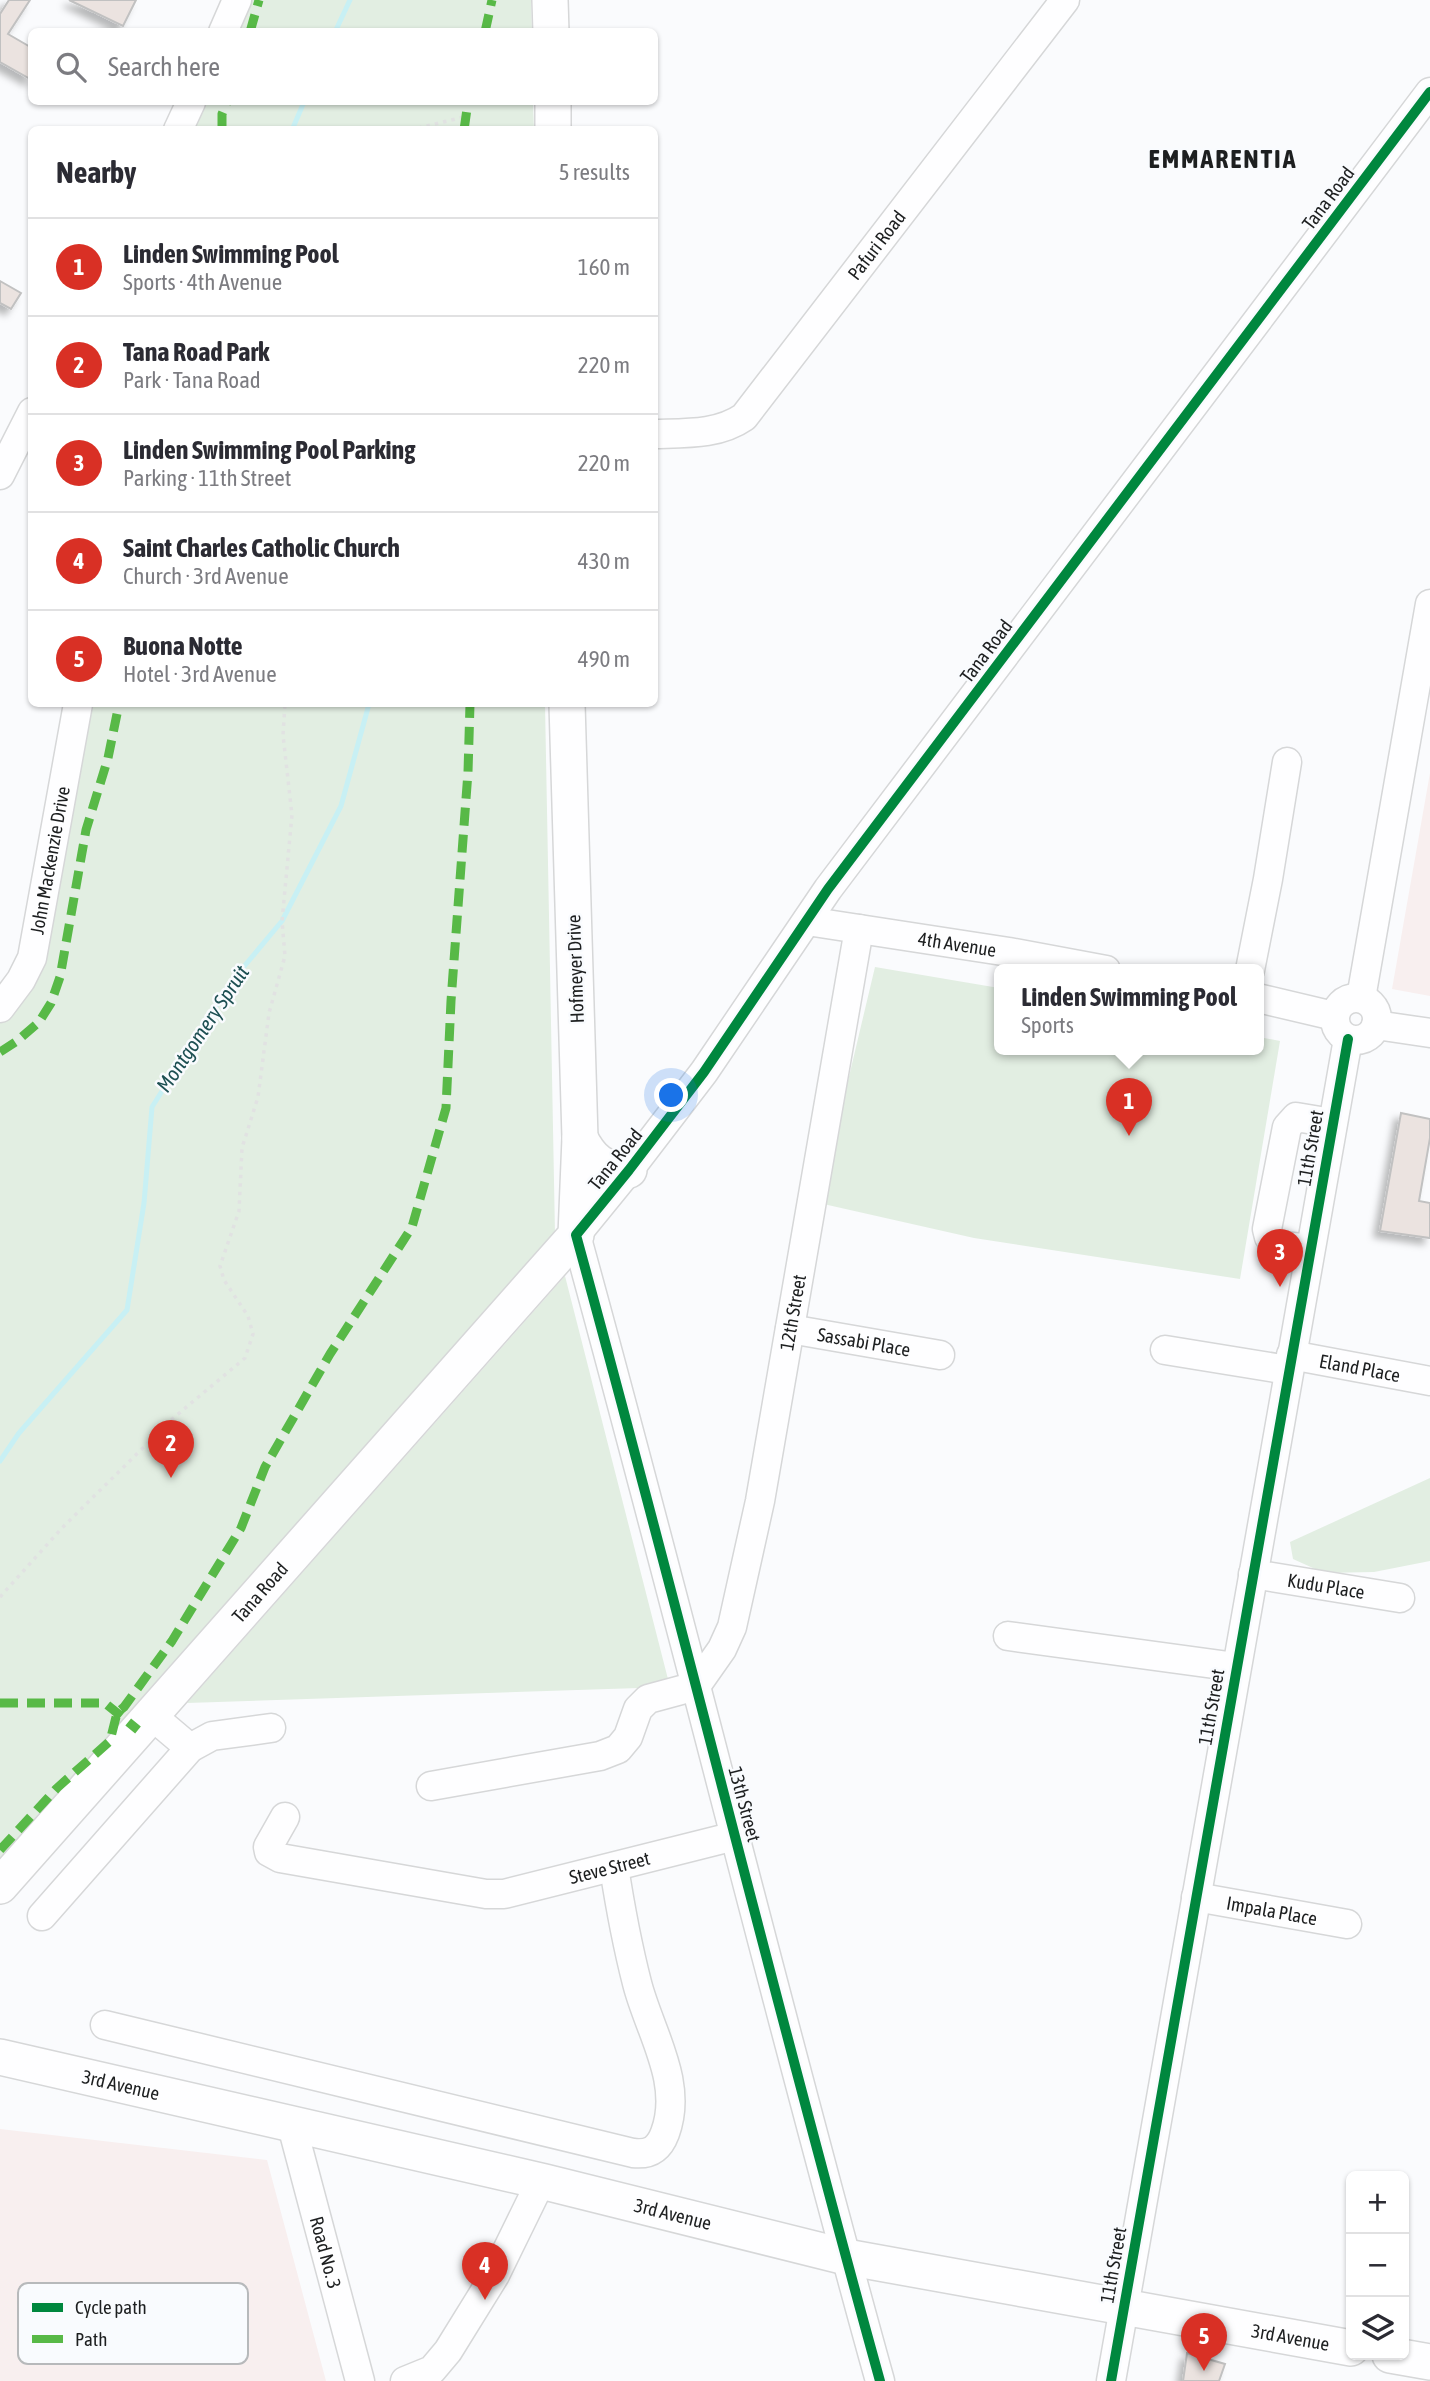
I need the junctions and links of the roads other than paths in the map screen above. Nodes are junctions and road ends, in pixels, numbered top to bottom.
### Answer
1 (237, 0) edge
2 (550, 0) edge
3 (1065, 0) edge
4 (225, 28) edge
5 (551, 28) edge
6 (1430, 92) edge
7 (190, 105) edge
8 (553, 105) edge
9 (180, 126) edge
10 (553, 126) edge
11 (28, 420) edge
12 (658, 434) edge
13 (0, 475) edge
14 (1430, 604) edge
15 (77, 707) edge
16 (567, 707) edge
17 (1287, 762) dead end
18 (807, 921) junction
19 (859, 929) junction
20 (1070, 964) edge
21 (1251, 964) edge
22 (1361, 998) junction
23 (1264, 1000) edge
24 (0, 1008) edge
25 (1376, 1025) junction
26 (1341, 1028) junction
27 (1430, 1033) edge
28 (1332, 1123) junction
29 (580, 1138) junction
30 (629, 1170) junction
31 (576, 1235) junction
32 (1310, 1249) junction
33 (790, 1329) junction
34 (1165, 1350) dead end
35 (940, 1355) dead end
36 (1290, 1363) junction
37 (1430, 1381) edge
38 (1253, 1574) junction
39 (1400, 1598) dead end
40 (1008, 1636) dead end
41 (1236, 1667) junction
42 (696, 1686) junction
43 (151, 1715) junction
44 (271, 1728) dead end
45 (190, 1748) junction
46 (431, 1786) dead end
47 (285, 1817) dead end
48 (735, 1836) junction
49 (614, 1867) junction
50 (0, 1886) edge
51 (1196, 1897) junction
52 (42, 1916) dead end
53 (1347, 1924) dead end
54 (105, 2025) dead end
55 (0, 2057) edge
56 (291, 2122) junction
57 (541, 2181) junction
58 (846, 2257) junction
59 (1123, 2308) junction
60 (1346, 2347) edge
61 (1409, 2358) edge
62 (1430, 2362) edge
63 (360, 2381) edge
64 (405, 2381) edge
65 (880, 2381) edge
66 (1111, 2381) edge

1 - 4 street
2 - 5 main road
3 - 12 street, Pafuri Road
6 - 18 street, Tana Road
7 - 9 street
8 - 10 main road
11 - 13 street
14 - 22 street
15 - 24 street, John Mackenzie Drive
16 - 29 main road, Hofmeyer Drive
17 - 21 street
18 - 19 street, 4th Avenue
18 - 30 street, Tana Road
19 - 20 street, 4th Avenue
19 - 33 street, 12th Street
22 - 25 street
22 - 26 street
23 - 26 street
25 - 26 street
25 - 27 street
26 - 28 street, 11th Street
28 - 32 street, 11th Street
28 - 32 street
29 - 30 main road
29 - 31 main road, Hofmeyer Drive
30 - 31 street, Tana Road
31 - 42 street, 13th Street
31 - 43 main road, Tana Road
32 - 36 street, 11th Street
33 - 35 street, Sassabi Place
33 - 42 street, 12th Street
34 - 36 street, Eland Place
36 - 37 street, Eland Place
36 - 38 street, 11th Street
38 - 39 street, Kudu Place
38 - 41 street, 11th Street
40 - 41 street
41 - 51 street, 11th Street
42 - 46 street
42 - 48 street, 13th Street
43 - 45 street
43 - 50 main road, Tana Road
44 - 45 street
45 - 52 street
47 - 49 street, Steve Street
48 - 49 street, Steve Street
48 - 58 street, 13th Street
49 - 54 street
51 - 53 street, Impala Place
51 - 59 street, 11th Street
55 - 56 main road, 3rd Avenue
56 - 57 main road, 3rd Avenue
56 - 63 street, Road No. 3
57 - 58 main road, 3rd Avenue
57 - 64 street
58 - 59 main road, 3rd Avenue
58 - 65 street, 13th Street
59 - 60 main road, 3rd Avenue
59 - 66 street, 11th Street
61 - 62 main road

